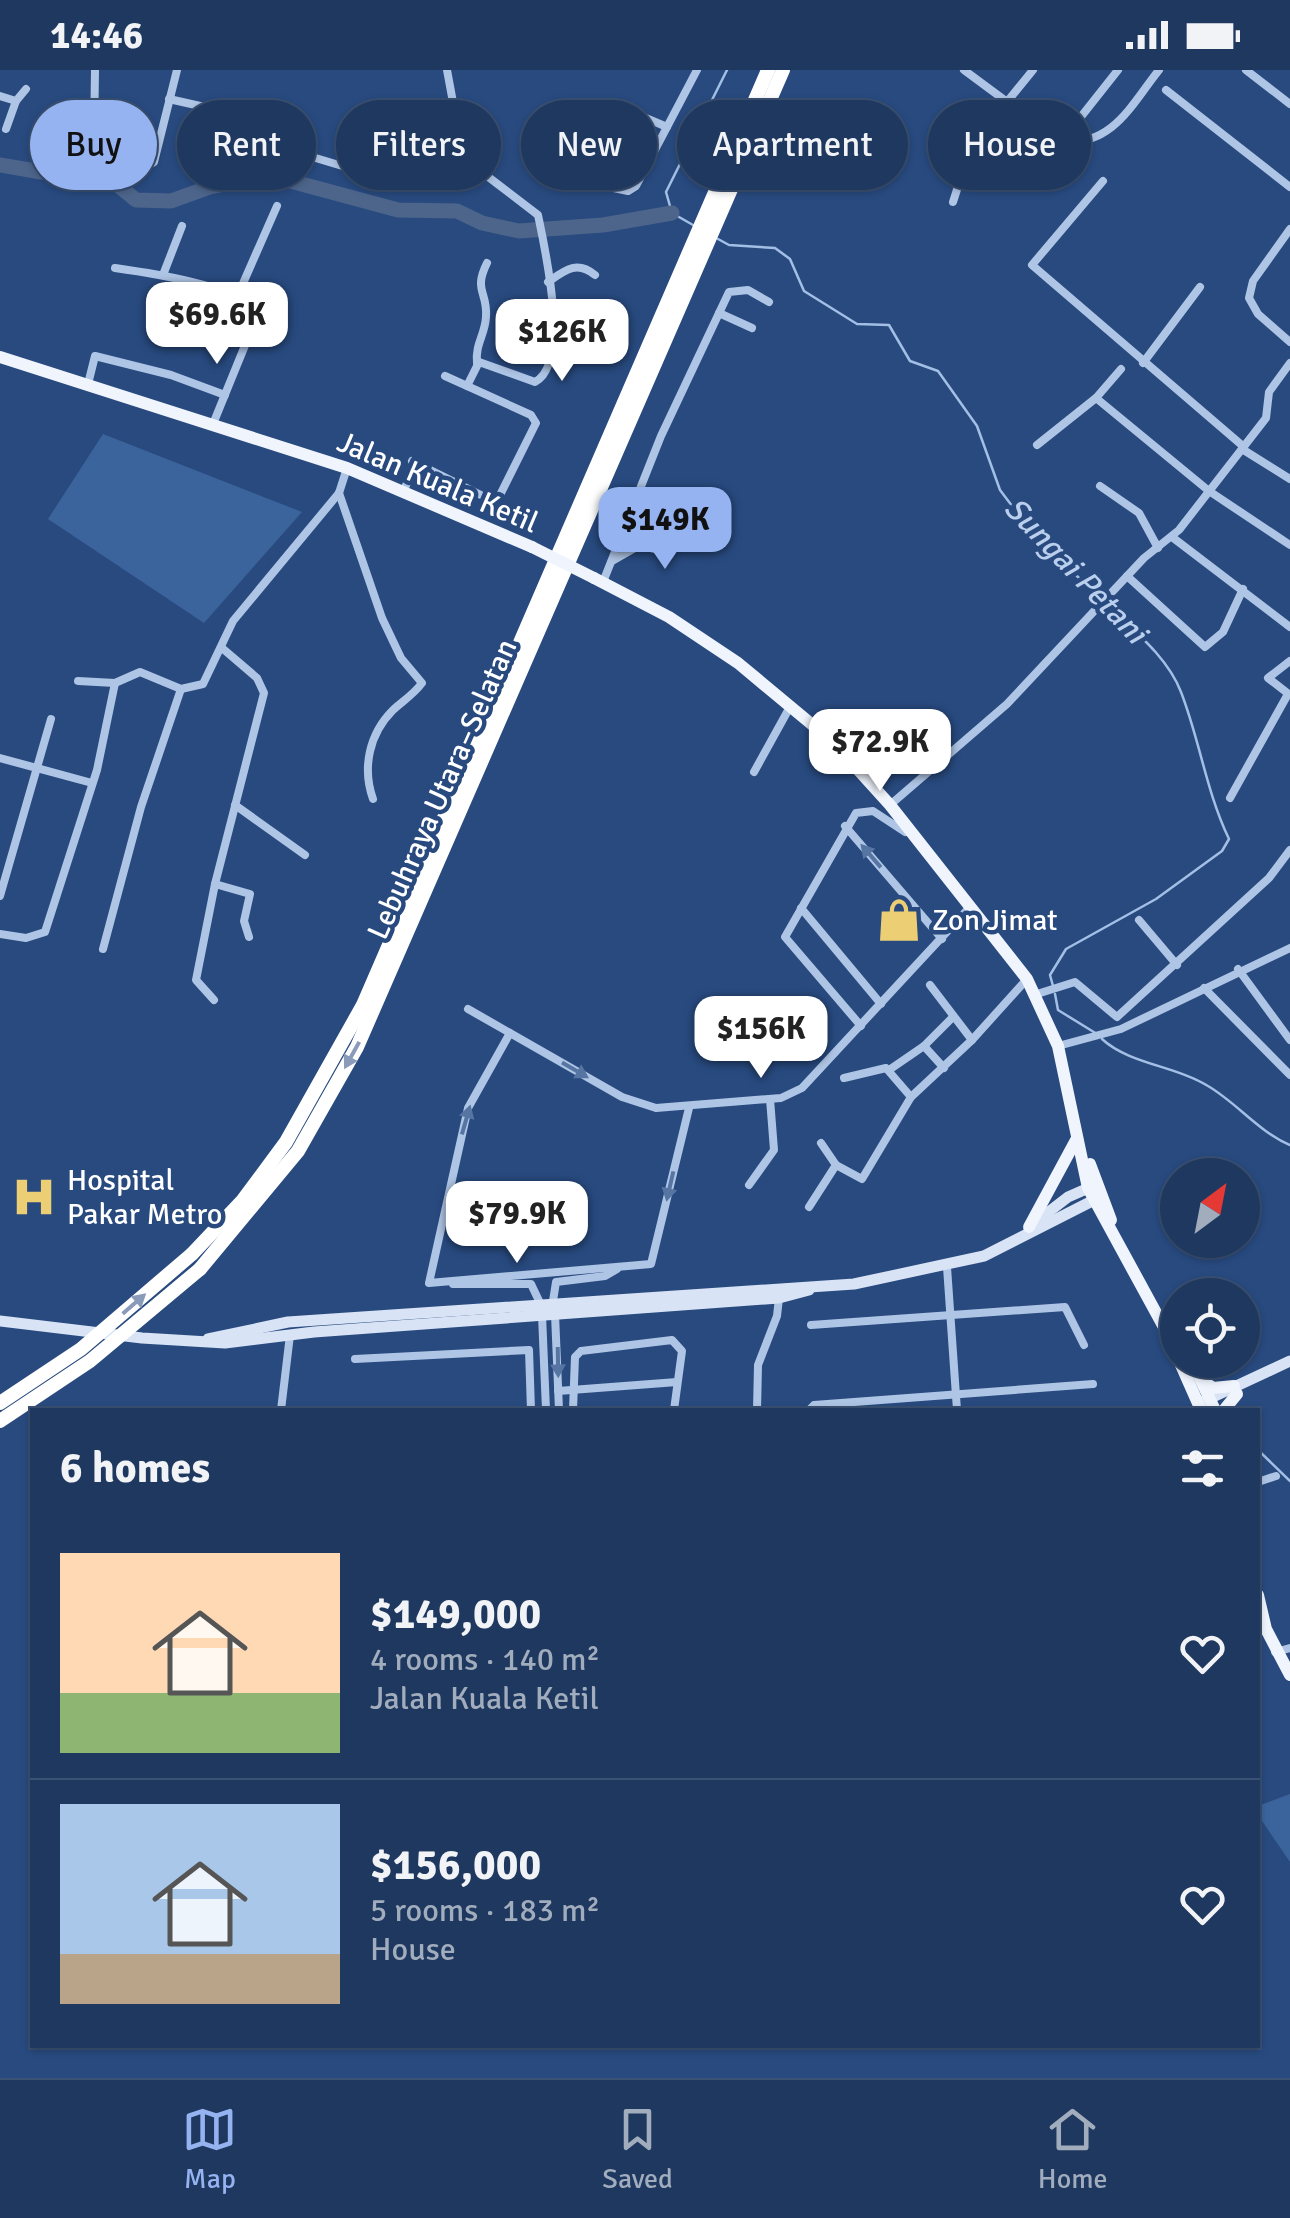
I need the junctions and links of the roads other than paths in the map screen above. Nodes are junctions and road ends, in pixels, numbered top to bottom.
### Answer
1 (95, 70) edge
2 (177, 70) edge
3 (448, 70) edge
4 (697, 70) edge
5 (768, 70) edge
6 (783, 70) edge
7 (964, 70) edge
8 (1032, 70) edge
9 (1118, 70) edge
10 (1159, 70) edge
11 (1246, 70) edge
12 (26, 89) dead end
13 (1166, 90) dead end
14 (0, 96) edge
15 (169, 98) junction
16 (1005, 100) edge
17 (1010, 100) edge
18 (16, 101) junction
19 (1290, 104) edge
20 (1091, 105) edge
21 (657, 123) edge
22 (667, 127) junction
23 (6, 129) dead end
24 (1091, 136) edge
25 (657, 145) edge
26 (336, 164) edge
27 (1103, 182) dead end
28 (1290, 187) edge
29 (956, 190) edge
30 (952, 202) dead end
31 (277, 206) dead end
32 (715, 208) junction
33 (182, 226) dead end
34 (1290, 228) edge
35 (695, 255) junction
36 (487, 264) dead end
37 (114, 268) dead end
38 (162, 275) junction
39 (595, 275) dead end
40 (548, 282) junction
41 (1200, 287) dead end
42 (181, 293) dead end
43 (236, 298) junction
44 (769, 302) dead end
45 (719, 312) junction
46 (256, 324) junction
47 (752, 328) dead end
48 (1290, 342) edge
49 (0, 358) edge
50 (477, 363) junction
51 (1143, 363) junction
52 (1290, 363) edge
53 (1120, 369) dead end
54 (445, 376) dead end
55 (88, 384) junction
56 (466, 386) junction
57 (226, 395) junction
58 (1096, 398) junction
59 (213, 424) junction
60 (1037, 445) dead end
61 (1243, 448) junction
62 (347, 468) junction
63 (1290, 479) edge
64 (1100, 486) dead end
65 (338, 492) junction
66 (403, 492) junction
67 (1209, 492) junction
68 (710, 531) dead end
69 (1172, 537) junction
70 (1290, 545) edge
71 (1158, 548) junction
72 (612, 561) junction
73 (1127, 576) junction
74 (599, 580) junction
75 (1243, 589) junction
76 (1290, 627) edge
77 (222, 648) junction
78 (1290, 661) edge
79 (78, 681) dead end
80 (114, 683) junction
81 (181, 688) junction
82 (1289, 694) edge
83 (791, 705) junction
84 (51, 719) dead end
85 (0, 758) edge
86 (39, 768) junction
87 (754, 772) dead end
88 (92, 783) junction
89 (1230, 798) dead end
90 (372, 799) dead end
91 (235, 805) junction
92 (890, 806) junction
93 (845, 826) junction
94 (917, 841) junction
95 (1290, 850) edge
96 (305, 854) dead end
97 (215, 884) junction
98 (0, 896) edge
99 (970, 907) junction
100 (800, 908) junction
101 (1139, 920) dead end
102 (0, 934) edge
103 (250, 937) dead end
104 (942, 940) junction
105 (1290, 948) edge
106 (103, 950) dead end
107 (1278, 953) junction
108 (1290, 960) edge
109 (1177, 965) junction
110 (1238, 969) junction
111 (1027, 979) junction
112 (930, 985) dead end
113 (1204, 988) junction
114 (1043, 991) junction
115 (214, 1000) dead end
116 (882, 1004) junction
117 (468, 1009) dead end
118 (954, 1017) junction
119 (1117, 1017) junction
120 (861, 1026) junction
121 (1118, 1030) junction
122 (510, 1033) junction
123 (972, 1040) junction
124 (1290, 1040) edge
125 (924, 1046) junction
126 (1058, 1046) junction
127 (944, 1068) junction
128 (889, 1070) junction
129 (1290, 1075) edge
130 (844, 1078) dead end
131 (911, 1097) junction
132 (770, 1099) junction
133 (689, 1108) junction
134 (1075, 1124) junction
135 (1076, 1140) junction
136 (821, 1143) dead end
137 (836, 1166) junction
138 (749, 1186) dead end
139 (1095, 1192) junction
140 (808, 1207) dead end
141 (1029, 1227) junction
142 (1014, 1240) junction
143 (621, 1267) junction
144 (947, 1267) junction
145 (447, 1281) junction
146 (809, 1290) junction
147 (779, 1298) junction
148 (548, 1308) junction
149 (951, 1314) junction
150 (1160, 1320) edge
151 (0, 1321) edge
152 (811, 1325) dead end
153 (290, 1335) junction
154 (208, 1339) junction
155 (1084, 1345) dead end
156 (355, 1358) dead end
157 (1290, 1361) edge
158 (1193, 1378) edge
159 (1200, 1378) joint
160 (677, 1382) junction
161 (1093, 1384) dead end
162 (572, 1390) junction
163 (1235, 1390) junction
164 (558, 1391) junction
165 (957, 1394) junction
166 (0, 1404) edge
167 (877, 1405) edge
168 (1210, 1407) edge
169 (281, 1408) edge
170 (531, 1408) edge
171 (546, 1408) edge
172 (559, 1408) edge
173 (573, 1408) edge
174 (674, 1408) edge
175 (756, 1408) edge
176 (811, 1408) edge
177 (957, 1408) edge
178 (0, 1420) edge
179 (1276, 1476) dead end
180 (1260, 1481) edge
181 (1262, 1631) edge
182 (1290, 1648) edge
183 (1276, 1652) junction
184 (1290, 1675) edge

1 - 15 street
2 - 15 street
3 - 40 street
4 - 22 street
5 - 32 highway, Lebuhraya Utara–Selatan
6 - 32 highway, Lebuhraya Utara–Selatan
7 - 16 street
8 - 17 street
9 - 20 street
10 - 24 street
11 - 19 street
12 - 18 street
13 - 28 street
14 - 18 street
15 - 26 street
18 - 23 street
21 - 22 street
22 - 25 street
27 - 51 street
29 - 30 street
31 - 43 street
32 - 35 highway, Lebuhraya Utara–Selatan
33 - 38 street
34 - 48 street
166 -> 35 highway, Lebuhraya Utara–Selatan, bridge
35 -> 178 highway, Lebuhraya Utara–Selatan, bridge
36 - 50 street
37 - 38 street
38 - 43 street
39 - 40 street
40 - 50 street
41 - 51 street
42 - 46 street
43 - 46 street
44 - 45 street
45 - 47 street
45 - 72 street
46 - 57 street
49 - 55 main road, Jalan Kuala Ketil
50 - 56 street
51 - 61 street
52 - 61 street
53 - 58 street
54 - 56 street
55 - 57 street
55 - 59 main road, Jalan Kuala Ketil
56 - 66 street
57 - 59 street
58 - 60 street
58 - 67 street
59 - 62 main road, Jalan Kuala Ketil
61 - 63 street
61 - 67 street
62 - 65 street
62 - 66 main road, Jalan Kuala Ketil
64 - 71 street
65 - 77 street
65 - 90 street
66 - 74 main road, Jalan Kuala Ketil, bridge
67 - 69 street
67 - 70 street
68 - 72 street
69 - 71 street
69 - 75 street
71 - 73 street
72 - 74 street
73 - 75 street
73 - 92 street
74 - 83 main road, Jalan Kuala Ketil
75 - 76 street
77 - 81 street
77 - 91 street
78 - 82 street
79 - 80 street
80 - 81 street
80 - 88 street
81 - 106 street
82 - 89 street
83 - 87 street
83 - 92 main road, Jalan Kuala Ketil
84 - 86 street
85 - 86 street
86 - 88 street
86 - 98 street
88 - 102 street
91 - 96 street
91 - 97 street
92 - 94 main road, Jalan Kuala Ketil
93 - 94 street
93 - 100 street
104 -> 93 street
94 - 99 main road, Jalan Kuala Ketil
95 - 109 street
97 - 103 street
97 - 115 street
99 - 104 street
99 - 111 main road, Jalan Kuala Ketil
100 - 116 street
100 - 120 street
101 - 109 street
104 - 116 street
105 - 107 street
107 - 108 street
107 - 110 street
109 - 119 street
110 - 113 street
110 - 124 street
111 - 114 main road, Jalan Kuala Ketil
111 - 123 street
112 - 118 street
113 - 121 street
113 - 129 street
114 - 119 street
114 - 126 main road, Jalan Kuala Ketil
116 - 120 street
117 - 122 street
118 - 123 street
118 - 125 street
119 - 121 street
120 - 132 street
121 - 126 street
122 -> 133 street
145 -> 122 street
123 - 127 street
125 - 127 street
125 - 128 street
126 - 134 main road, Jalan Kuala Ketil
127 - 131 street
128 - 130 street
128 - 131 street
131 - 137 street
132 - 133 street
132 - 138 street
133 -> 143 street
134 - 135 main road, Jalan Kuala Ketil
134 - 139 main road, Jalan Kuala Ketil
135 - 139 main road, Jalan Kuala Ketil
135 - 141 main road
136 - 137 street
137 - 140 street
139 - 141 main road
139 - 142 main road
139 - 150 main road, Jalan Kuala Ketil
141 - 142 main road
142 - 144 main road
143 - 145 street
143 - 148 street
144 - 146 main road
144 - 149 street
145 - 148 street
146 - 147 main road
146 - 148 main road
147 - 148 main road
147 - 175 street
148 - 153 main road
148 - 154 main road
148 -> 164 street
148 - 171 street
149 - 152 street
149 - 155 street
149 - 165 street
151 - 154 main road
153 - 154 main road
153 - 169 street
156 - 170 street
157 - 163 main road
158 - 168 main road, Jalan Kuala Ketil
159 - 163 main road
159 - 168 main road
160 - 162 street
160 - 162 street
160 - 174 street
161 - 165 street
162 - 164 street
162 - 173 street
163 - 168 main road
164 - 172 street
165 - 167 street
165 - 177 street
167 - 176 street
179 - 180 street
181 - 183 main road
182 - 183 street
183 - 184 main road

